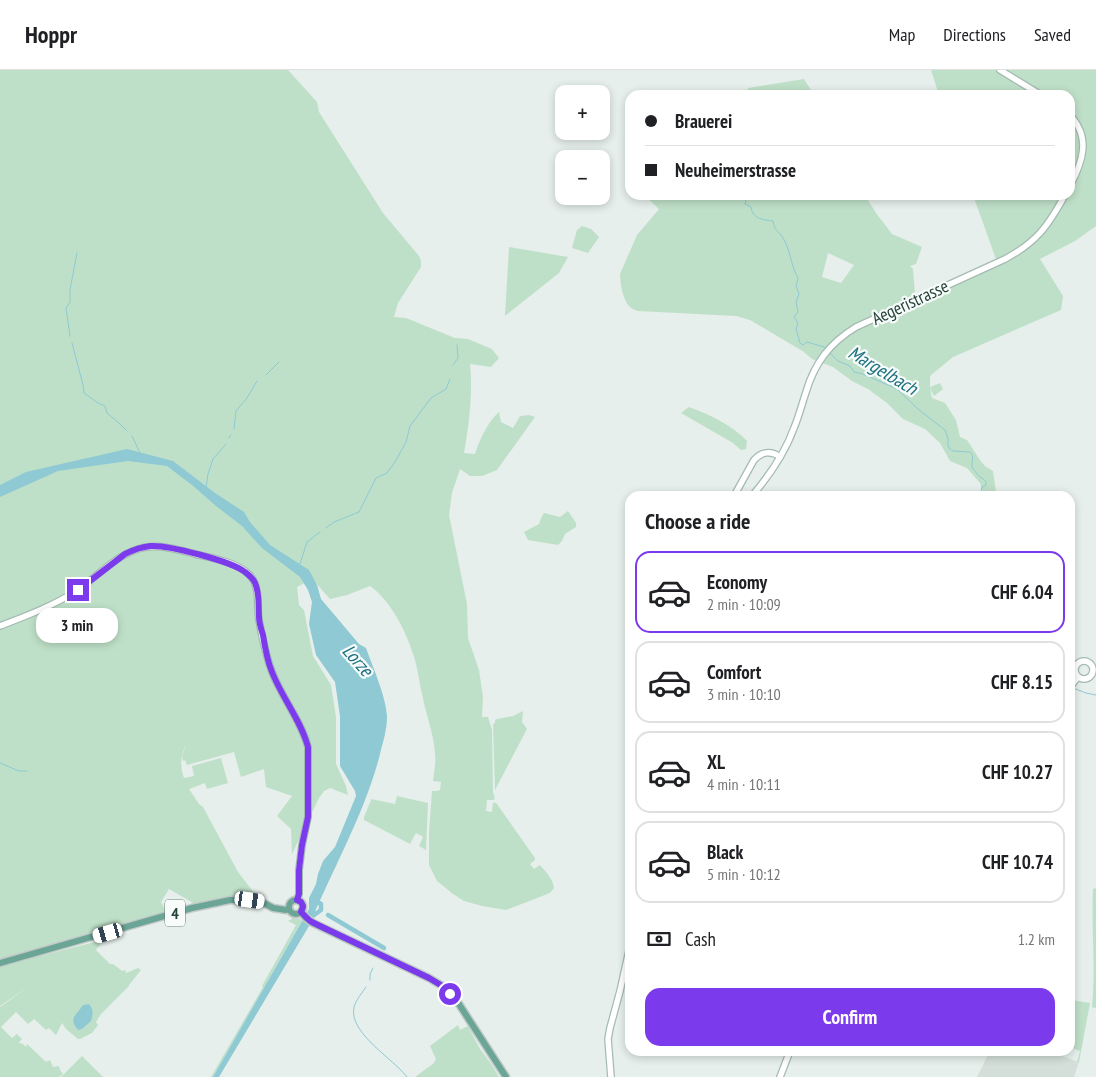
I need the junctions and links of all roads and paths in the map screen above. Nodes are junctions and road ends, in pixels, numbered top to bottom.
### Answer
1 (1000, 70) edge
2 (1033, 90) edge
3 (1075, 122) edge
4 (1075, 176) edge
5 (1062, 200) edge
6 (780, 457) junction
7 (737, 491) edge
8 (756, 491) edge
9 (0, 626) edge
10 (1075, 663) edge
11 (1075, 671) edge
12 (1094, 675) edge
13 (1078, 677) junction
14 (1075, 681) edge
15 (297, 900) junction
16 (289, 907) junction
17 (302, 914) junction
18 (0, 964) edge
19 (625, 969) edge
20 (788, 1056) edge
21 (506, 1077) edge
22 (612, 1077) edge
23 (780, 1077) edge

1 - 2 street
3 - 4 street
5 - 6 street, Aegeristrasse
6 - 7 street
6 - 8 street, Aegeristrasse
9 - 15 street
10 - 12 street
11 - 13 street
12 - 13 street
13 - 14 street
15 - 16 main road
15 - 17 main road
16 - 17 main road
16 - 18 main road, 4
17 - 21 main road
19 - 22 street
20 - 23 street

